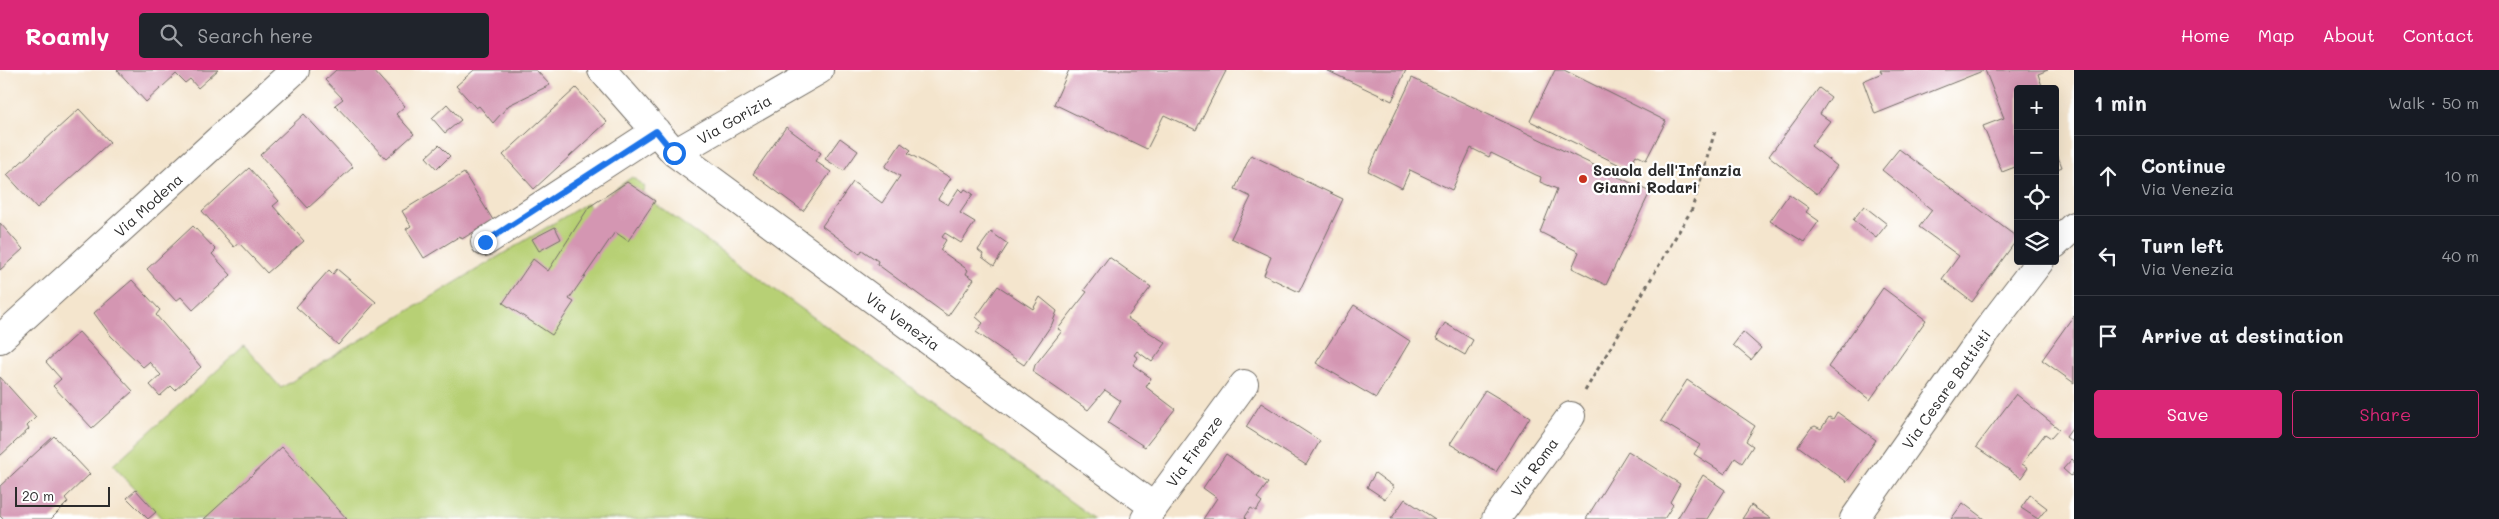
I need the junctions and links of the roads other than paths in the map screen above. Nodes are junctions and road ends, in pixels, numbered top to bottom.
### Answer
1 (296, 70) edge
2 (602, 70) edge
3 (818, 70) edge
4 (656, 131) junction
5 (674, 153) junction
6 (2074, 226) edge
7 (2059, 240) edge
8 (485, 242) dead end
9 (2037, 265) edge
10 (0, 340) edge
11 (1244, 384) dead end
12 (1571, 416) road end
13 (1150, 513) edge
14 (1496, 519) edge
15 (1854, 519) edge

1 - 10 street, Via Modena
2 - 4 street, Via Venezia
3 - 5 street, Via Gorizia
4 - 5 street, Via Venezia
4 - 8 street
5 - 13 street, Via Venezia
6 - 7 street
9 - 15 street, Via Cesare Battisti
11 - 13 street, Via Firenze
12 - 14 street, Via Roma

